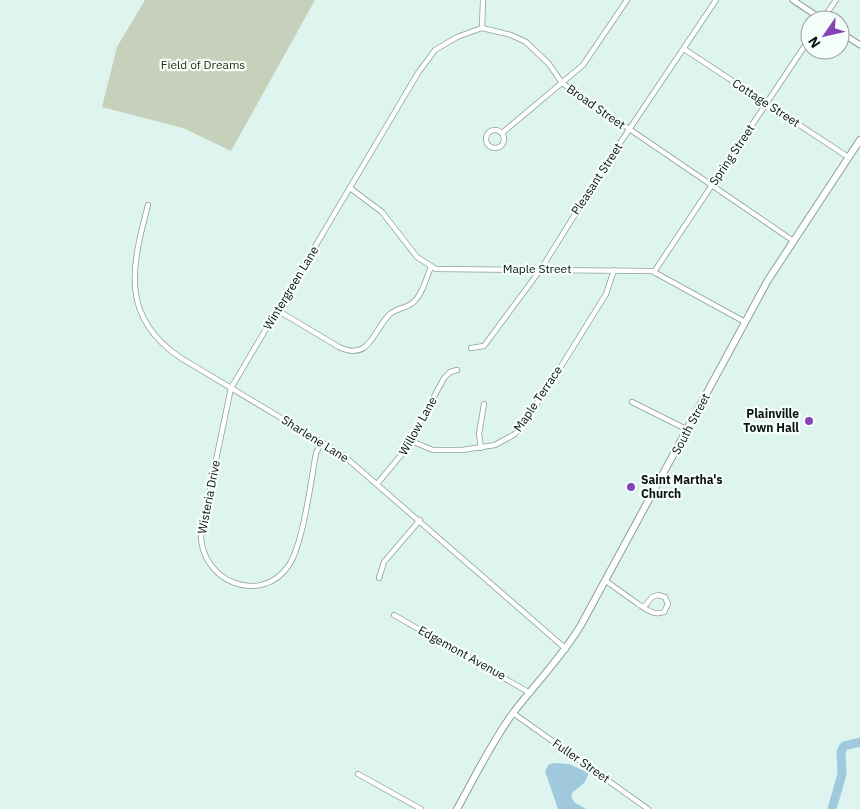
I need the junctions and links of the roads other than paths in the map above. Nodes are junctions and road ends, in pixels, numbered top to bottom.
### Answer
1 (483, 0) edge
2 (627, 0) edge
3 (716, 0) edge
4 (793, 0) edge
5 (808, 10) edge
6 (482, 28) junction
7 (684, 49) junction
8 (800, 53) edge
9 (562, 83) junction
10 (767, 103) junction
11 (629, 130) junction
12 (502, 134) junction
13 (860, 140) edge
14 (848, 157) junction
15 (711, 186) junction
16 (350, 188) junction
17 (148, 205) dead end
18 (792, 240) junction
19 (430, 267) junction
20 (541, 269) junction
21 (614, 270) junction
22 (654, 272) junction
23 (277, 310) junction
24 (746, 322) junction
25 (472, 348) dead end
26 (457, 370) dead end
27 (231, 388) junction
28 (632, 402) dead end
29 (484, 404) dead end
30 (688, 430) junction
31 (411, 441) junction
32 (322, 442) junction
33 (482, 448) junction
34 (378, 484) junction
35 (420, 520) junction
36 (379, 578) dead end
37 (606, 581) junction
38 (644, 607) junction
39 (394, 615) dead end
40 (566, 649) junction
41 (530, 693) junction
42 (513, 713) junction
43 (358, 774) dead end
44 (420, 809) edge
45 (457, 809) edge
46 (648, 809) edge

1 - 6 street
2 - 9 street
3 - 7 street, Pleasant Street
4 - 5 street
6 - 9 street, Broad Street
6 - 16 street
7 - 10 street, Cottage Street
7 - 11 street, Pleasant Street
8 - 10 street, Spring Street
9 - 11 street, Broad Street
9 - 12 street
10 - 14 street, Cottage Street
10 - 15 street, Spring Street
11 - 15 street, Broad Street
11 - 20 street, Pleasant Street
12 - 12 street
13 - 14 main road, South Street
14 - 18 main road, South Street
15 - 18 street, Broad Street
15 - 22 street, Spring Street
16 - 19 street
16 - 23 street, Wintergreen Lane
17 - 27 street, Sharlene Lane
18 - 24 main road, South Street
19 - 20 street, Maple Street
19 - 23 street
20 - 21 street, Maple Street
20 - 25 street, Pleasant Street
21 - 22 street, Maple Street
21 - 33 street, Maple Terrace
22 - 24 street, Maple Street
23 - 27 street, Wintergreen Lane
24 - 30 main road, South Street
26 - 31 street, Willow Lane
27 - 32 street, Sharlene Lane
27 - 32 street, Wisteria Drive
28 - 30 street
29 - 33 street
30 - 37 main road, South Street
31 - 33 street, Maple Terrace
31 - 34 street, Willow Lane
32 - 34 street, Sharlene Lane
34 - 35 street, Sharlene Lane
35 - 36 street
35 - 40 street, Sharlene Lane
37 - 38 street
37 - 40 main road, South Street
38 - 38 street
39 - 41 street, Edgemont Avenue
40 - 41 main road, South Street
41 - 42 main road, South Street
42 - 45 main road, South Street
42 - 46 street, Fuller Street
43 - 44 street

